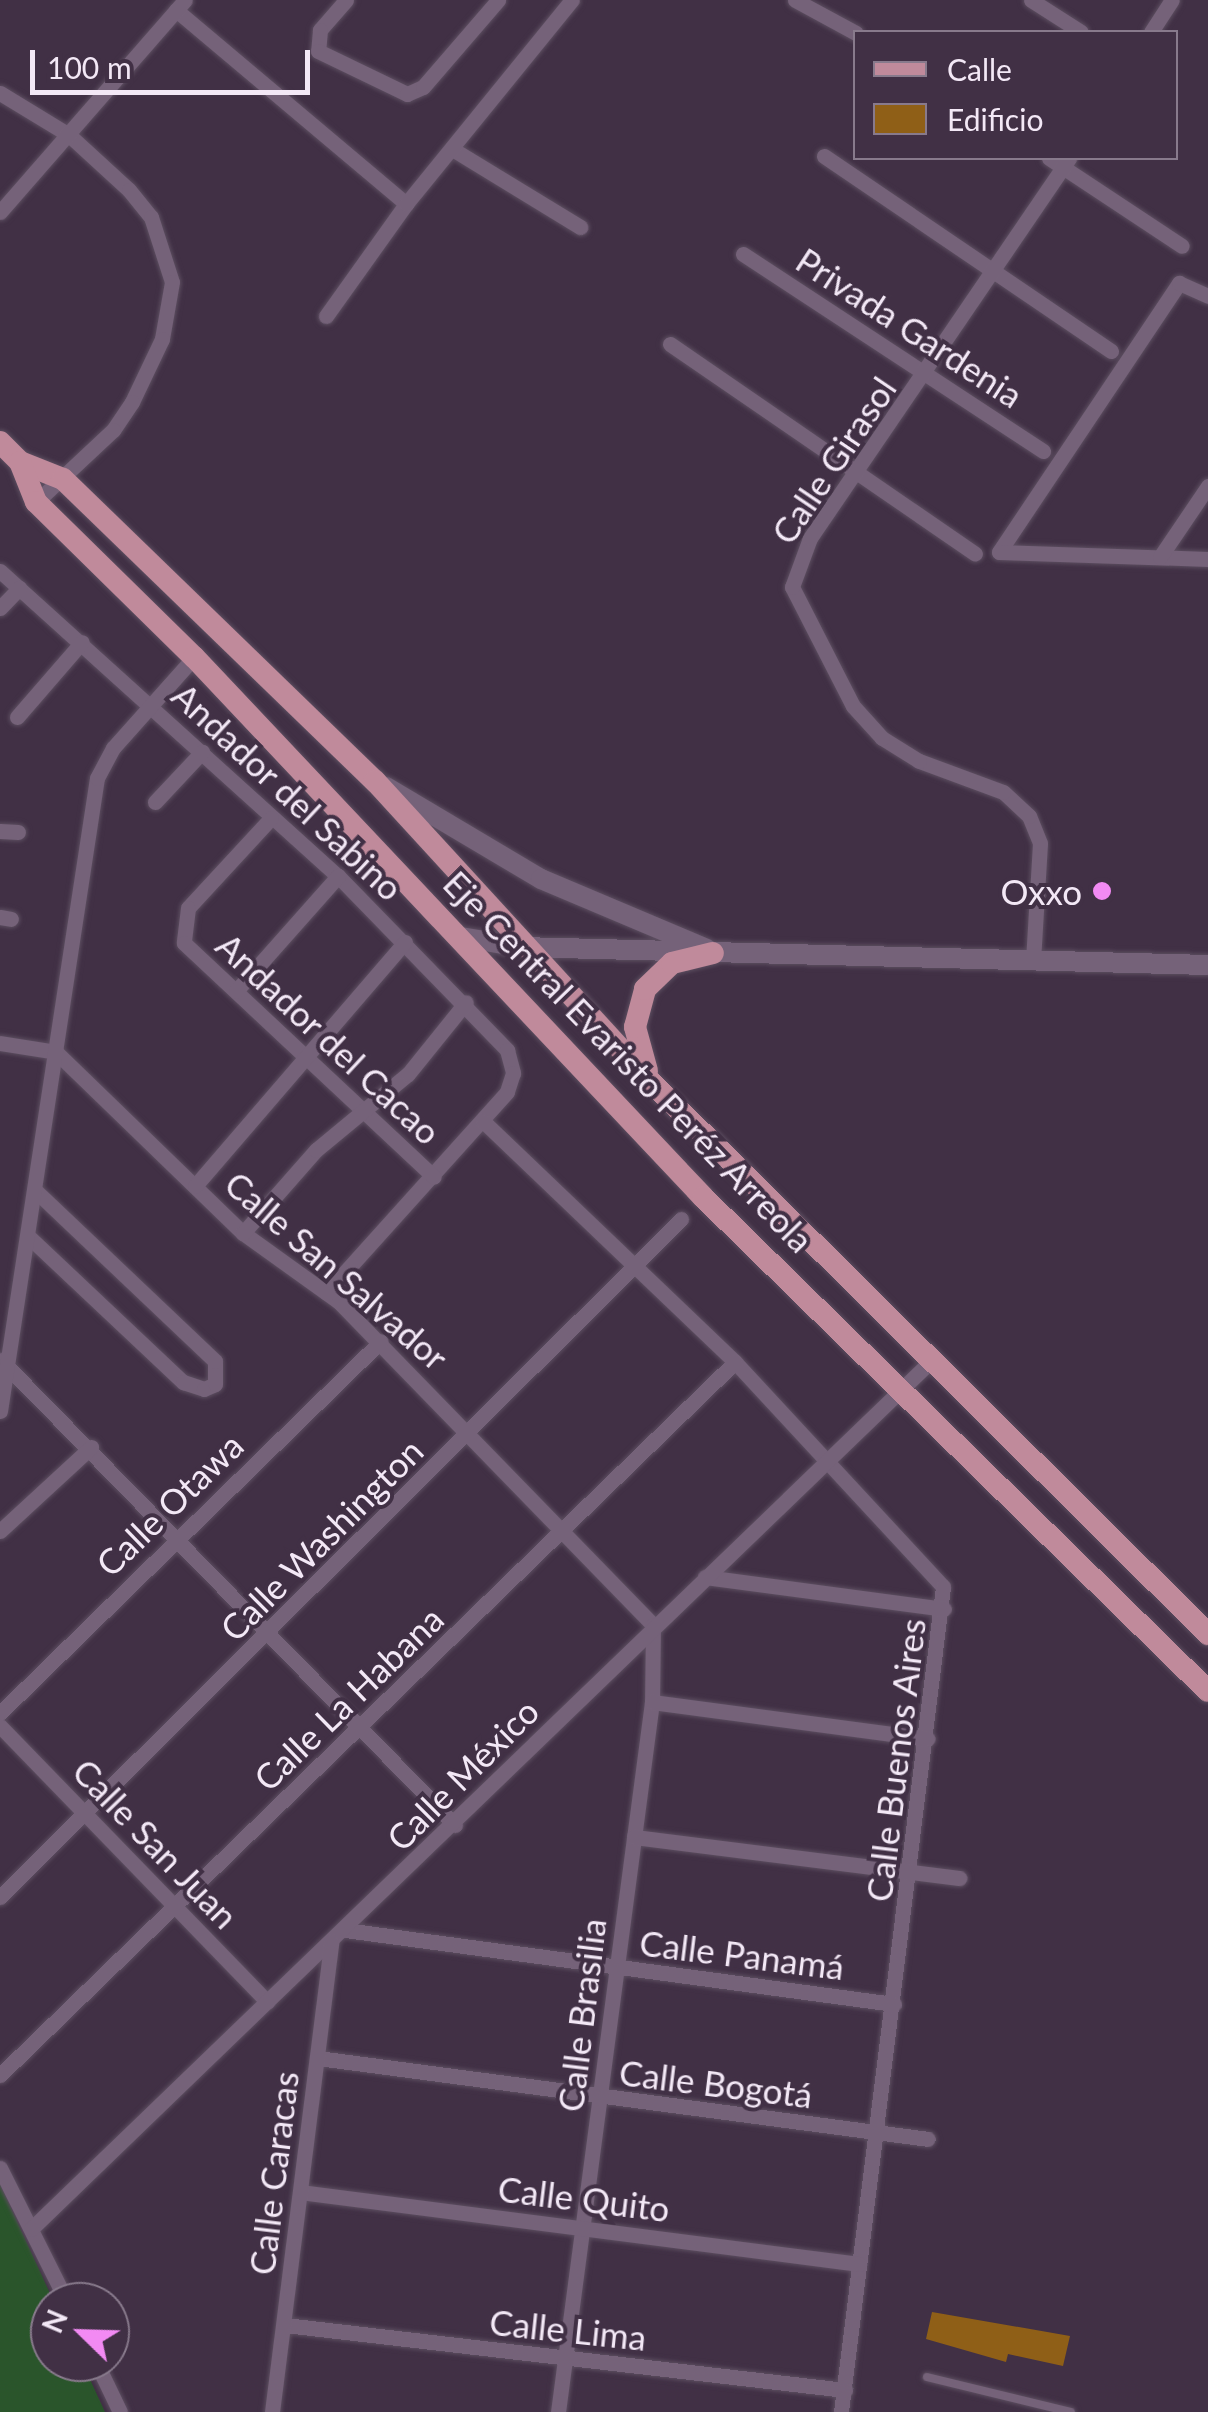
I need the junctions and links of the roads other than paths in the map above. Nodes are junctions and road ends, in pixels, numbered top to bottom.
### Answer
1 (346, 0) edge
2 (498, 0) edge
3 (572, 0) edge
4 (795, 0) edge
5 (1031, 0) edge
6 (1172, 0) edge
7 (180, 5) edge
8 (1078, 30) edge
9 (1152, 30) edge
10 (853, 31) edge
11 (0, 93) edge
12 (70, 135) junction
13 (454, 150) junction
14 (824, 156) dead end
15 (1066, 162) edge
16 (406, 204) junction
17 (0, 212) edge
18 (580, 228) dead end
19 (1182, 246) dead end
20 (743, 254) dead end
21 (994, 272) junction
22 (1208, 296) edge
23 (326, 316) dead end
24 (670, 344) dead end
25 (1112, 351) dead end
26 (928, 373) junction
27 (0, 442) edge
28 (1043, 451) dead end
29 (20, 462) junction
30 (856, 476) junction
31 (63, 479) junction
32 (1208, 486) edge
33 (36, 502) junction
34 (974, 554) dead end
35 (1160, 558) junction
36 (1208, 559) edge
37 (0, 571) edge
38 (19, 588) junction
39 (0, 608) edge
40 (82, 642) junction
41 (194, 657) junction
42 (152, 705) junction
43 (17, 717) dead end
44 (202, 752) junction
45 (375, 781) junction
46 (155, 802) dead end
47 (271, 818) junction
48 (0, 831) edge
49 (18, 832) dead end
50 (338, 876) junction
51 (462, 936) junction
52 (405, 942) junction
53 (521, 947) junction
54 (713, 953) junction
55 (1033, 960) junction
56 (1208, 965) edge
57 (236, 991) junction
58 (466, 1002) junction
59 (0, 1043) edge
60 (56, 1052) junction
61 (308, 1057) junction
62 (652, 1083) junction
63 (362, 1110) junction
64 (484, 1121) junction
65 (434, 1177) junction
66 (196, 1186) junction
67 (36, 1191) junction
68 (682, 1220) dead end
69 (243, 1233) junction
70 (29, 1237) junction
71 (637, 1264) junction
72 (326, 1293) junction
73 (381, 1341) junction
74 (933, 1359) junction
75 (4, 1361) edge
76 (735, 1362) junction
77 (902, 1387) junction
78 (0, 1410) edge
79 (470, 1430) junction
80 (91, 1447) junction
81 (831, 1459) junction
82 (565, 1528) junction
83 (0, 1531) edge
84 (178, 1536) junction
85 (706, 1576) junction
86 (1180, 1606) junction
87 (944, 1609) junction
88 (653, 1624) junction
89 (270, 1634) junction
90 (1208, 1634) edge
91 (1151, 1635) junction
92 (1208, 1692) edge
93 (652, 1702) junction
94 (0, 1713) edge
95 (0, 1726) edge
96 (362, 1728) junction
97 (928, 1739) junction
98 (86, 1814) junction
99 (455, 1826) junction
100 (634, 1837) junction
101 (912, 1871) junction
102 (959, 1878) dead end
103 (0, 1897) edge
104 (176, 1905) junction
105 (345, 1930) junction
106 (332, 1942) junction
107 (617, 1968) junction
108 (267, 2002) junction
109 (894, 2004) junction
110 (318, 2058) junction
111 (0, 2075) edge
112 (600, 2098) junction
113 (879, 2133) junction
114 (928, 2139) dead end
115 (0, 2168) edge
116 (300, 2192) junction
117 (31, 2228) junction
118 (584, 2228) junction
119 (859, 2264) junction
120 (57, 2282) edge
121 (284, 2326) junction
122 (566, 2360) junction
123 (927, 2378) dead end
124 (106, 2382) edge
125 (844, 2390) junction
126 (120, 2412) edge
127 (272, 2412) edge
128 (558, 2412) edge
129 (841, 2412) edge
130 (1071, 2412) edge

1 - 2 street
3 - 13 street
4 - 10 street
5 - 8 street
6 - 9 street
7 - 12 street
7 - 16 street
11 - 12 street
12 - 17 street
12 - 31 street
13 - 16 street
13 - 18 street
14 - 21 street
15 - 19 street
15 - 21 street, Calle Girasol
16 - 23 street
20 - 26 street, Privada Gardenia
21 - 25 street
21 - 26 street, Calle Girasol
22 - 35 street
24 - 30 street
26 - 28 street, Privada Gardenia
26 - 30 street, Calle Girasol
27 - 29 main road, Eje Central Evaristo Peréz Arreola
29 - 31 main road, Eje Central Evaristo Peréz Arreola
29 - 33 main road, Eje Central Evaristo Peréz Arreola
30 - 34 street
30 - 55 street, Calle Girasol
31 - 33 street
31 - 45 main road, Eje Central Evaristo Peréz Arreola
32 - 35 street
33 - 41 main road, Eje Central Evaristo Peréz Arreola
35 - 36 street
37 - 38 street, Andador del Sabino
38 - 39 street
38 - 40 street, Andador del Sabino
40 - 42 street, Andador del Sabino
40 - 43 street
41 - 42 street
41 - 51 main road, Eje Central Evaristo Peréz Arreola
42 - 44 street, Andador del Sabino
42 - 60 street
44 - 46 street
44 - 47 street, Andador del Sabino
45 - 53 main road, Eje Central Evaristo Peréz Arreola
45 - 54 main road
47 - 50 street, Andador del Sabino
47 - 57 street, Andador del Cacao
48 - 49 street
50 - 52 street, Andador del Sabino
50 - 57 street
51 - 53 main road
51 - 77 main road, Eje Central Evaristo Peréz Arreola
52 - 58 street, Andador del Sabino
52 - 61 street
53 - 54 main road
53 - 62 main road, Eje Central Evaristo Peréz Arreola
54 - 55 main road
54 - 62 main road
55 - 56 main road
57 - 61 street, Andador del Cacao
58 - 63 street
58 - 64 street, Andador del Sabino
59 - 60 street
60 - 66 street, Calle San Salvador
60 - 67 street
61 - 63 street, Andador del Cacao
61 - 66 street
62 - 74 main road, Eje Central Evaristo Peréz Arreola
63 - 65 street, Andador del Cacao
63 - 69 street
64 - 65 street
64 - 71 street, Calle Buenos Aires
65 - 72 street
66 - 69 street, Calle San Salvador
67 - 70 street
67 - 70 street
68 - 71 street, Calle Washington
69 - 72 street, Calle San Salvador
70 - 75 street
71 - 76 street, Calle Buenos Aires
71 - 79 street, Calle Washington
72 - 73 street, Calle San Salvador
73 - 79 street, Calle San Salvador
73 - 84 street, Calle Otawa
74 - 77 street, Calle México
74 - 86 main road, Eje Central Evaristo Peréz Arreola
75 - 78 street
75 - 80 street
76 - 81 street, Calle Buenos Aires
76 - 82 street, Calle La Habana
77 - 81 street, Calle México
77 - 91 main road, Eje Central Evaristo Peréz Arreola
79 - 82 street, Calle San Salvador
79 - 89 street, Calle Washington
80 - 83 street
80 - 84 street
81 - 85 street, Calle México
81 - 87 street, Calle Buenos Aires
82 - 88 street, Calle San Salvador
82 - 96 street, Calle La Habana
84 - 89 street
84 - 94 street, Calle Otawa
85 - 87 street
85 - 88 street, Calle México
86 - 90 main road, Eje Central Evaristo Peréz Arreola
86 - 91 main road
87 - 97 street, Calle Buenos Aires
88 - 93 street, Calle Brasilia
88 - 99 street, Calle México
89 - 96 street
89 - 98 street, Calle Washington
91 - 92 main road, Eje Central Evaristo Peréz Arreola
93 - 97 street
93 - 100 street, Calle Brasilia
95 - 98 street, Calle San Juan
96 - 99 street
96 - 104 street, Calle La Habana
97 - 101 street, Calle Buenos Aires
98 - 103 street, Calle Washington
98 - 104 street, Calle San Juan
99 - 105 street, Calle México
100 - 101 street
100 - 107 street, Calle Brasilia
101 - 102 street
101 - 109 street, Calle Buenos Aires
104 - 108 street, Calle San Juan
104 - 111 street, Calle La Habana
105 - 106 street, Calle México
105 - 107 street, Calle Panamá
106 - 108 street, Calle México
106 - 110 street, Calle Caracas
107 - 109 street, Calle Panamá
107 - 112 street, Calle Brasilia
108 - 117 street, Calle México
109 - 113 street, Calle Buenos Aires
110 - 112 street, Calle Bogotá
110 - 116 street, Calle Caracas
112 - 113 street, Calle Bogotá
112 - 118 street, Calle Brasilia
113 - 114 street, Calle Bogotá
113 - 119 street, Calle Buenos Aires
115 - 117 street
116 - 118 street, Calle Quito
116 - 121 street, Calle Caracas
117 - 120 street
118 - 119 street, Calle Quito
118 - 122 street, Calle Brasilia
119 - 125 street, Calle Buenos Aires
121 - 122 street, Calle Lima
121 - 127 street, Calle Caracas
122 - 125 street, Calle Lima
122 - 128 street, Calle Brasilia
123 - 130 lane
124 - 126 street
125 - 129 street, Calle Buenos Aires

